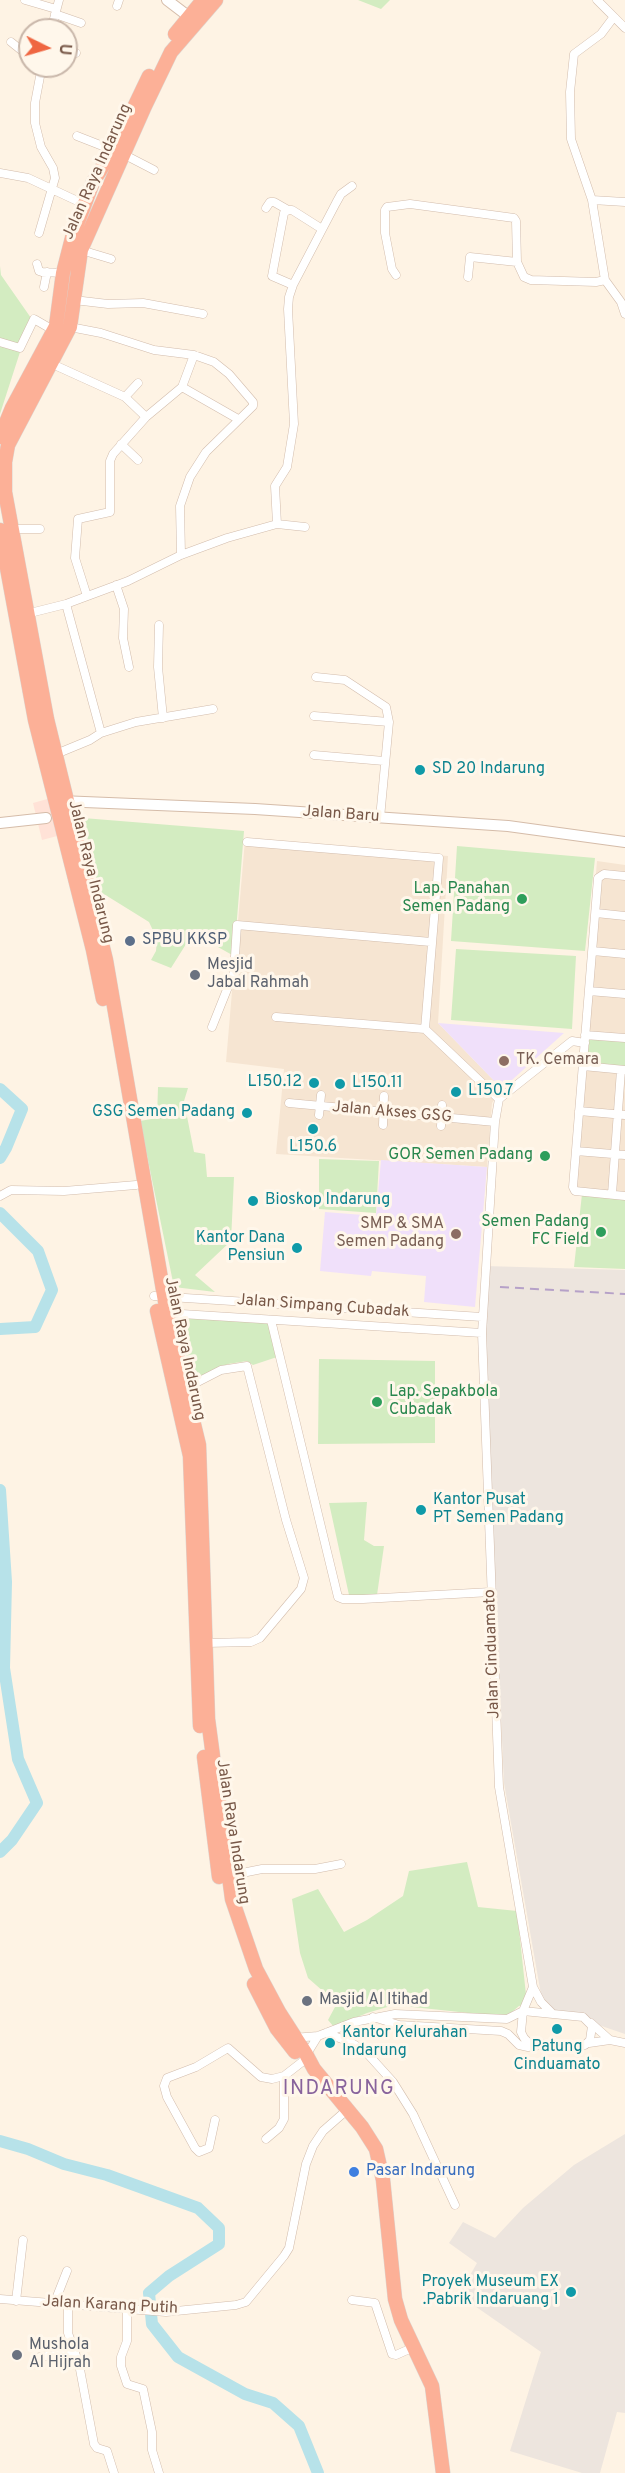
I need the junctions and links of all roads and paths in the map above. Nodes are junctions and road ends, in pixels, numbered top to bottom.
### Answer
1 (25, 0) edge
2 (59, 0) edge
3 (167, 0) edge
4 (203, 0) edge
5 (216, 0) edge
6 (597, 0) edge
7 (56, 11) junction
8 (188, 16) junction
9 (54, 18) edge
10 (613, 18) junction
11 (81, 23) dead end
12 (625, 28) edge
13 (11, 42) dead end
14 (18, 48) edge
15 (40, 78) edge
16 (77, 136) dead end
17 (118, 153) junction
18 (154, 170) dead end
19 (0, 173) edge
20 (352, 186) dead end
21 (51, 189) junction
22 (592, 200) junction
23 (625, 202) edge
24 (86, 205) junction
25 (266, 208) dead end
26 (288, 210) junction
27 (322, 229) junction
28 (39, 233) dead end
29 (81, 250) junction
30 (111, 260) dead end
31 (518, 262) junction
32 (37, 264) dead end
33 (47, 272) junction
34 (63, 273) junction
35 (396, 275) dead end
36 (468, 277) dead end
37 (605, 280) junction
38 (293, 285) junction
39 (44, 287) dead end
40 (74, 300) junction
41 (203, 314) dead end
42 (625, 314) edge
43 (70, 327) junction
44 (53, 330) junction
45 (0, 342) edge
46 (194, 356) junction
47 (50, 363) junction
48 (138, 383) dead end
49 (182, 387) junction
50 (125, 397) junction
51 (146, 417) junction
52 (238, 419) junction
53 (0, 437) edge
54 (121, 444) junction
55 (138, 460) dead end
56 (277, 524) junction
57 (305, 527) dead end
58 (40, 529) dead end
59 (6, 530) edge
60 (1, 545) edge
61 (181, 555) junction
62 (116, 585) junction
63 (6, 593) edge
64 (87, 596) junction
65 (66, 604) junction
66 (22, 615) junction
67 (159, 625) dead end
68 (129, 667) dead end
69 (316, 678) dead end
70 (213, 709) dead end
71 (314, 716) dead end
72 (163, 718) junction
73 (389, 722) junction
74 (101, 733) junction
75 (56, 754) junction
76 (314, 755) dead end
77 (384, 761) junction
78 (61, 812) junction
79 (380, 818) junction
80 (0, 823) edge
81 (247, 842) dead end
82 (625, 842) edge
83 (625, 876) edge
84 (596, 913) junction
85 (625, 916) edge
86 (431, 942) junction
87 (592, 951) junction
88 (625, 954) edge
89 (589, 991) junction
90 (625, 994) edge
91 (276, 1017) dead end
92 (212, 1027) dead end
93 (425, 1029) junction
94 (625, 1032) edge
95 (625, 1038) edge
96 (585, 1039) junction
97 (583, 1066) junction
98 (623, 1070) edge
99 (321, 1095) dead end
100 (384, 1096) dead end
101 (499, 1099) junction
102 (289, 1103) dead end
103 (442, 1105) dead end
104 (319, 1110) junction
105 (384, 1111) junction
106 (579, 1112) junction
107 (621, 1115) edge
108 (442, 1117) junction
109 (495, 1122) junction
110 (383, 1125) dead end
111 (441, 1126) dead end
112 (576, 1151) junction
113 (615, 1154) junction
114 (625, 1155) edge
115 (136, 1185) junction
116 (612, 1194) junction
117 (0, 1196) edge
118 (625, 1196) edge
119 (160, 1303) junction
120 (315, 1306) junction
121 (482, 1317) junction
122 (271, 1320) junction
123 (315, 1322) junction
124 (482, 1333) junction
125 (191, 1386) junction
126 (196, 1534) junction
127 (491, 1592) junction
128 (206, 1643) junction
129 (341, 1864) dead end
130 (224, 1877) junction
131 (534, 1987) junction
132 (523, 2011) junction
133 (552, 2013) junction
134 (440, 2016) junction
135 (373, 2017) junction
136 (590, 2022) junction
137 (439, 2027) junction
138 (322, 2035) junction
139 (289, 2039) junction
140 (610, 2040) junction
141 (589, 2043) junction
142 (625, 2043) edge
143 (540, 2045) junction
144 (307, 2062) junction
145 (284, 2076) junction
146 (348, 2109) junction
147 (214, 2120) dead end
148 (266, 2139) dead end
149 (455, 2205) dead end
150 (23, 2240) dead end
151 (66, 2271) dead end
152 (0, 2300) edge
153 (352, 2300) dead end
154 (16, 2301) junction
155 (54, 2304) junction
156 (68, 2306) junction
157 (129, 2310) junction
158 (414, 2347) junction
159 (75, 2352) junction
160 (40, 2357) dead end
161 (114, 2473) edge
162 (159, 2473) edge
163 (443, 2473) edge

1 - 7 street
2 - 7 street
3 - 8 street
4 - 8 highway, Jalan Raya Indarung
5 - 17 highway, Jalan Raya Indarung
6 - 10 street
7 - 9 street
7 - 11 street
8 - 17 highway, Jalan Raya Indarung
10 - 12 street
10 - 22 street
13 - 14 street
15 - 21 street
16 - 17 street
17 - 18 street
17 - 24 highway, Jalan Raya Indarung
17 - 29 highway, Jalan Raya Indarung
19 - 21 street
20 - 27 street
21 - 24 street
21 - 28 street
22 - 23 street
22 - 37 street
24 - 34 highway, Jalan Raya Indarung
25 - 26 street
26 - 27 street
26 - 38 street
27 - 38 street
29 - 30 street
29 - 40 highway, Jalan Raya Indarung
31 - 35 street
31 - 36 street
31 - 37 street
32 - 33 street
33 - 34 street
33 - 39 street
34 - 44 highway, Jalan Raya Indarung
37 - 42 street
38 - 56 street
40 - 41 street
40 - 43 highway, Jalan Raya Indarung
43 - 46 street
43 - 47 highway, Jalan Raya Indarung
44 - 45 street
44 - 53 highway, Jalan Raya Indarung
46 - 49 street
46 - 52 street
47 - 50 street
47 - 59 highway, Jalan Raya Indarung
48 - 50 street
49 - 51 street
49 - 52 street
50 - 51 street
51 - 54 street
52 - 61 street
54 - 55 street
54 - 64 street
56 - 57 street
56 - 61 street
58 - 59 street
59 - 60 highway, Jalan Raya Indarung
59 - 66 highway, Jalan Raya Indarung
60 - 63 highway, Jalan Raya Indarung
61 - 62 street
62 - 64 street
62 - 68 street
63 - 66 highway, Jalan Raya Indarung
64 - 65 street
65 - 66 street
65 - 74 street
66 - 75 highway, Jalan Raya Indarung
66 - 78 highway, Jalan Raya Indarung
67 - 72 street
69 - 73 street
70 - 72 street
71 - 73 street
72 - 74 street
73 - 77 street
74 - 75 street
75 - 78 highway, Jalan Raya Indarung
76 - 77 street
77 - 79 street
78 - 79 street, Jalan Baru
78 - 80 street, Jalan Baru
78 - 115 highway, Jalan Raya Indarung
78 - 119 highway, Jalan Raya Indarung
79 - 82 street, Jalan Baru
81 - 86 street
83 - 84 street
84 - 85 street
84 - 87 street
86 - 92 street
86 - 93 street
87 - 88 street
87 - 89 street
89 - 90 street
89 - 96 street
91 - 93 street
93 - 101 street
94 - 95 street
95 - 96 street
96 - 97 street
96 - 101 street
97 - 98 street
97 - 106 street
98 - 107 street
99 - 104 street
100 - 105 street
101 - 109 street, Jalan Cinduamato
102 - 104 street, Jalan Akses GSG
103 - 108 street
104 - 105 street, Jalan Akses GSG
105 - 108 street, Jalan Akses GSG
105 - 110 street
106 - 107 street
106 - 112 street
107 - 113 street
108 - 109 street, Jalan Akses GSG
108 - 111 street
109 - 121 street, Jalan Cinduamato
112 - 113 street
112 - 116 street
113 - 114 street
113 - 116 street
115 - 117 street
115 - 119 highway, Jalan Raya Indarung
116 - 118 street
119 - 120 street, Jalan Simpang Cubadak
119 - 122 street, Jalan Simpang Cubadak
119 - 125 highway, Jalan Raya Indarung
119 - 126 highway, Jalan Raya Indarung
120 - 121 street, Jalan Simpang Cubadak
120 - 123 street
121 - 124 street, Jalan Cinduamato
122 - 123 street, Jalan Simpang Cubadak
122 - 127 street
123 - 124 street, Jalan Simpang Cubadak
124 - 127 street, Jalan Cinduamato
125 - 126 highway, Jalan Raya Indarung
125 - 128 street
126 - 128 highway, Jalan Raya Indarung
126 - 130 highway, Jalan Raya Indarung
127 - 131 street, Jalan Cinduamato
128 - 130 highway, Jalan Raya Indarung
129 - 130 street
130 - 139 highway, Jalan Raya Indarung
131 - 132 street
131 - 133 street
132 - 133 street
132 - 134 street
132 - 143 street
133 - 136 street
134 - 135 street
134 - 137 street
135 - 137 street
135 - 138 street
136 - 140 street
136 - 141 street
137 - 143 street
138 - 139 street
138 - 144 street
138 - 149 street
139 - 144 highway, Jalan Raya Indarung
140 - 141 street
140 - 142 street
141 - 143 street
144 - 145 street
144 - 146 highway, Jalan Raya Indarung
145 - 147 street
145 - 148 street
146 - 157 street, Jalan Karang Putih
146 - 158 highway, Jalan Raya Indarung
150 - 154 street
151 - 155 street
152 - 154 street, Jalan Karang Putih
153 - 158 street
154 - 155 street, Jalan Karang Putih
155 - 156 street, Jalan Karang Putih
156 - 157 street, Jalan Karang Putih
156 - 159 street
157 - 162 street
158 - 163 highway, Jalan Raya Indarung
159 - 160 street
159 - 161 street

